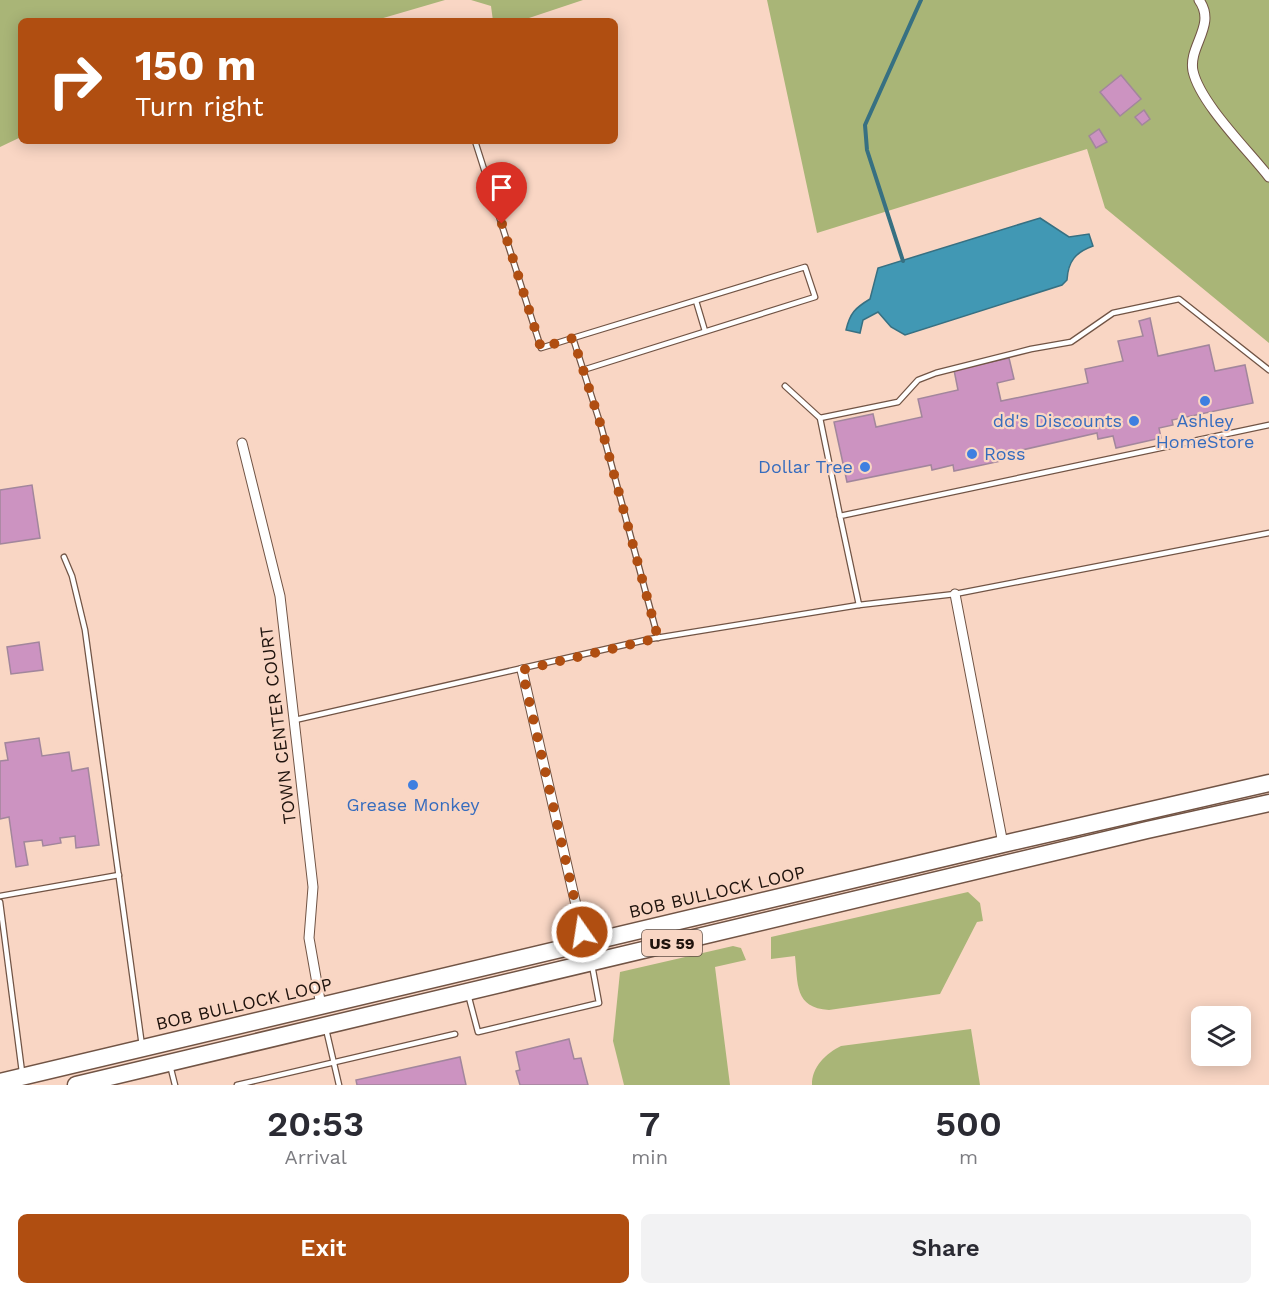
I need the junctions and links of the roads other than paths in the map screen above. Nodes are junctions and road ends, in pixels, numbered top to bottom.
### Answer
1 (1203, 1) edge
2 (476, 144) edge
3 (1269, 177) edge
4 (696, 301) junction
5 (705, 332) junction
6 (573, 338) junction
7 (583, 370) junction
8 (1269, 370) edge
9 (785, 386) dead end
10 (820, 418) junction
11 (1269, 425) edge
12 (242, 443) dead end
13 (840, 516) junction
14 (1269, 533) edge
15 (64, 557) dead end
16 (954, 594) junction
17 (859, 605) junction
18 (658, 638) junction
19 (522, 670) junction
20 (295, 720) junction
21 (1269, 783) edge
22 (1269, 803) edge
23 (1003, 844) junction
24 (119, 875) junction
25 (0, 896) edge
26 (0, 902) edge
27 (691, 919) junction
28 (585, 944) junction
29 (591, 962) junction
30 (498, 984) junction
31 (467, 992) junction
32 (321, 1006) junction
33 (246, 1024) junction
34 (325, 1025) junction
35 (455, 1034) dead end
36 (142, 1049) junction
37 (169, 1062) junction
38 (334, 1063) junction
39 (27, 1081) edge
40 (0, 1082) edge
41 (76, 1085) edge
42 (175, 1085) edge
43 (237, 1085) edge
44 (339, 1085) edge

1 - 3 street
2 - 6 lane
4 - 5 lane
4 - 5 lane
4 - 6 lane
5 - 7 lane
6 - 7 lane
7 - 18 lane
8 - 10 lane
9 - 10 lane
10 - 13 lane
11 - 13 lane
12 - 20 street, TOWN CENTER COURT
13 - 17 lane
14 - 16 lane
15 - 24 lane
16 - 17 lane
16 - 23 street
17 - 18 lane
18 - 19 lane
19 - 20 lane
19 - 28 street
20 - 32 street, TOWN CENTER COURT
21 - 23 highway, BOB BULLOCK LOOP / US 59
22 - 29 highway, US 59
23 - 27 highway, BOB BULLOCK LOOP / US 59
24 - 25 lane
24 - 36 lane
26 - 39 lane
27 - 28 highway, BOB BULLOCK LOOP / US 59
27 - 29 highway
28 - 30 highway
28 - 32 highway, BOB BULLOCK LOOP / US 59
29 - 30 highway, US 59
29 - 31 lane
30 - 31 highway, US 59
31 - 34 highway, US 59
32 - 33 highway, BOB BULLOCK LOOP / US 59
33 - 36 highway, BOB BULLOCK LOOP / US 59
33 - 39 highway
34 - 37 highway, US 59
34 - 38 lane
35 - 38 lane
36 - 39 highway, BOB BULLOCK LOOP / US 59
37 - 41 highway, US 59
37 - 42 lane
38 - 43 lane
38 - 44 lane
39 - 40 highway, BOB BULLOCK LOOP / US 59

